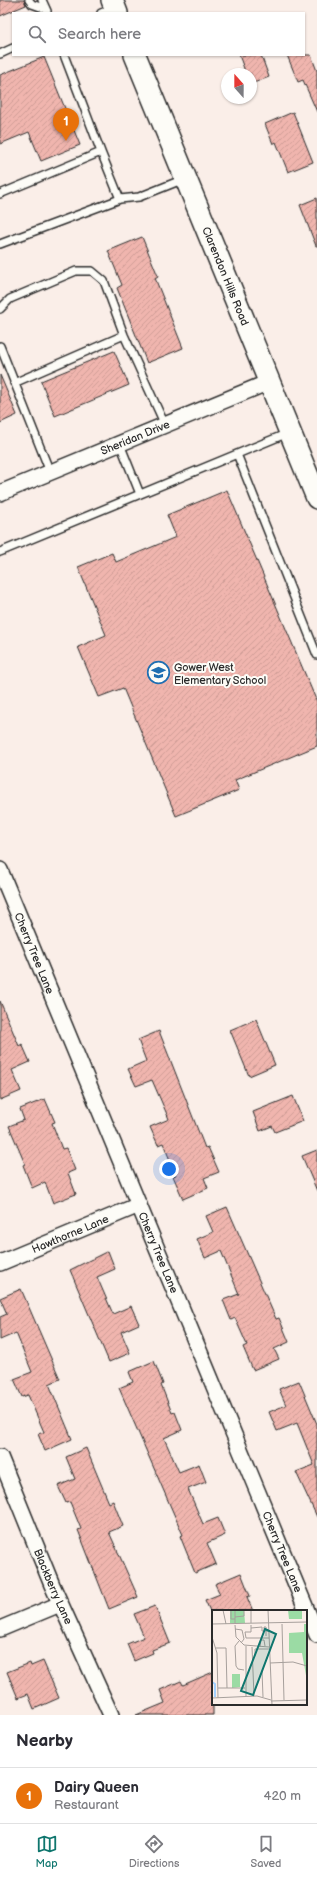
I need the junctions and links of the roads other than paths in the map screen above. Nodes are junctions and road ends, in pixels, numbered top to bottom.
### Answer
1 (29, 0) edge
2 (42, 0) edge
3 (47, 11) edge
4 (12, 48) edge
5 (0, 54) edge
6 (64, 56) edge
7 (135, 56) edge
8 (102, 152) junction
9 (186, 178) junction
10 (0, 194) edge
11 (120, 198) junction
12 (0, 244) edge
13 (0, 309) edge
14 (124, 335) junction
15 (0, 346) edge
16 (14, 382) junction
17 (270, 382) junction
18 (165, 425) junction
19 (290, 432) junction
20 (120, 444) junction
21 (236, 454) junction
22 (50, 472) junction
23 (0, 493) edge
24 (140, 494) junction
25 (317, 498) edge
26 (0, 552) edge
27 (317, 655) edge
28 (0, 870) edge
29 (139, 1205) junction
30 (0, 1262) edge
31 (0, 1456) edge
32 (60, 1604) junction
33 (307, 1610) edge
34 (307, 1611) edge
35 (0, 1629) edge
36 (317, 1635) edge
37 (110, 1715) edge

1 - 3 lane
2 - 3 lane
4 - 5 lane
6 - 8 lane
7 - 9 street, Clarendon Hills Road
8 - 10 lane
8 - 11 lane
9 - 11 lane
9 - 17 street, Clarendon Hills Road
11 - 12 lane
13 - 14 lane
14 - 16 lane
14 - 18 lane
15 - 16 lane
16 - 22 lane
17 - 18 street, Sheridan Drive
17 - 19 street, Clarendon Hills Road
18 - 20 street, Sheridan Drive
19 - 21 lane
19 - 25 street, Clarendon Hills Road
20 - 22 street, Sheridan Drive
20 - 24 lane
21 - 24 lane
21 - 27 lane
22 - 23 street, Sheridan Drive
24 - 26 lane
28 - 29 street, Cherry Tree Lane
29 - 30 street, Hawthorne Lane
29 - 33 street, Cherry Tree Lane
31 - 32 street, Blackberry Lane
32 - 35 street
32 - 37 street, Blackberry Lane
34 - 36 street, Cherry Tree Lane

